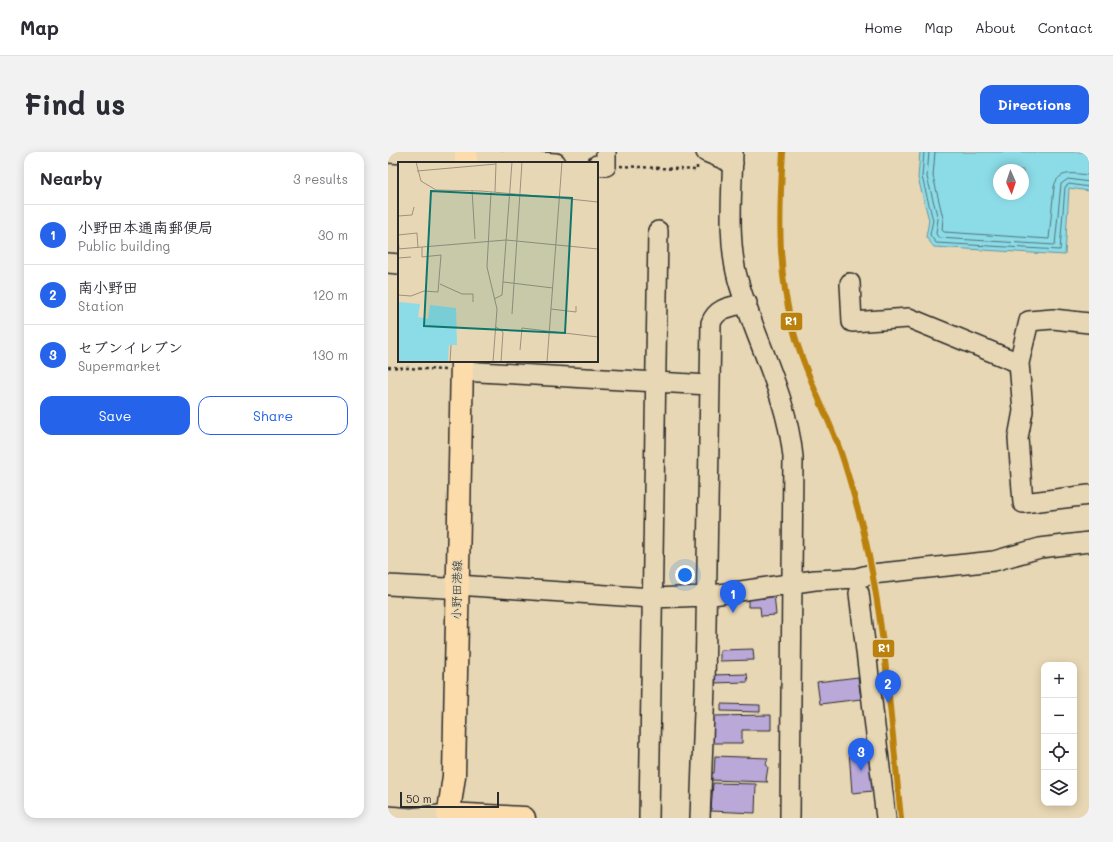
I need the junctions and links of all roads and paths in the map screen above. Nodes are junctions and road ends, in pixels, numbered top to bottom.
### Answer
1 (388, 153) edge
2 (702, 156) edge
3 (733, 157) edge
4 (466, 158) edge
5 (603, 161) edge
6 (538, 162) edge
7 (658, 231) dead end
8 (388, 263) edge
9 (398, 264) edge
10 (850, 283) dead end
11 (747, 303) junction
12 (1089, 323) edge
13 (1019, 364) junction
14 (462, 366) edge
15 (388, 367) edge
16 (654, 384) junction
17 (710, 385) junction
18 (1089, 494) edge
19 (1089, 542) edge
20 (793, 584) junction
21 (388, 585) edge
22 (457, 585) junction
23 (858, 586) junction
24 (706, 596) junction
25 (652, 598) junction
26 (388, 816) edge
27 (448, 816) edge
28 (524, 818) edge
29 (649, 818) edge
30 (700, 818) edge
31 (790, 818) edge
32 (886, 818) edge

1 - 4 street
2 - 3 street
2 - 5 path
3 - 11 street
4 - 6 street
7 - 16 street
8 - 9 street
10 - 13 street
11 - 17 street
11 - 20 street
12 - 13 street
13 - 18 street
14 - 15 path
14 - 16 street
14 - 22 main road, 小野田港線
16 - 17 street
16 - 25 street
17 - 24 street
19 - 23 street
20 - 23 street
20 - 24 street
20 - 31 street
21 - 22 street
22 - 25 street
22 - 27 main road, 小野田港線
23 - 32 street
24 - 25 street
24 - 30 street
25 - 29 street
26 - 27 street
27 - 28 main road

